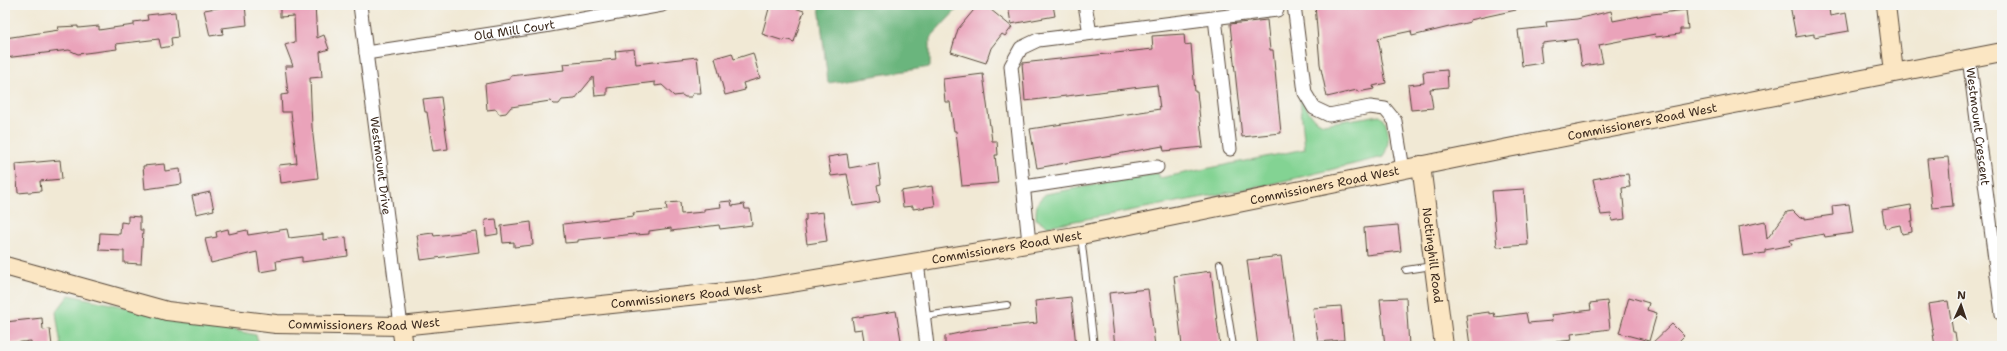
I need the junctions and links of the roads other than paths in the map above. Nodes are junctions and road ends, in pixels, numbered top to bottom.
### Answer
1 (360, 5) edge
2 (662, 5) edge
3 (1085, 5) edge
4 (1294, 5) edge
5 (1886, 5) edge
6 (1277, 10) dead end
7 (1215, 18) junction
8 (1090, 33) junction
9 (2002, 52) edge
10 (366, 53) junction
11 (1968, 58) junction
12 (1894, 72) junction
13 (1230, 149) dead end
14 (1421, 165) junction
15 (1157, 166) dead end
16 (1403, 169) junction
17 (1024, 187) junction
18 (1081, 235) junction
19 (1029, 243) junction
20 (917, 262) junction
21 (1220, 264) dead end
22 (1434, 265) junction
23 (5, 266) edge
24 (1406, 270) dead end
25 (1007, 305) dead end
26 (2002, 314) edge
27 (924, 316) junction
28 (401, 326) junction
29 (404, 346) edge
30 (927, 346) edge
31 (1094, 346) edge
32 (1233, 346) edge
33 (1444, 346) edge

1 - 10 street, Westmount Drive
2 - 10 street, Old Mill Court
3 - 8 street
4 - 16 street
5 - 12 main road
6 - 7 street
7 - 8 street
7 - 13 street
8 - 17 street
9 - 11 main road, Commissioners Road West
10 - 28 street, Westmount Drive
11 - 12 main road, Commissioners Road West
11 - 26 street, Westmount Crescent
12 - 14 main road, Commissioners Road West
14 - 16 main road, Commissioners Road West
14 - 22 main road, Nottinghill Road
15 - 17 street
16 - 18 main road, Commissioners Road West
17 - 19 street
18 - 19 main road, Commissioners Road West
18 - 31 lane
19 - 20 main road, Commissioners Road West
20 - 27 street
20 - 28 main road, Commissioners Road West
21 - 32 lane
22 - 24 lane
22 - 33 main road, Nottinghill Road
23 - 28 main road, Commissioners Road West
25 - 27 lane
27 - 30 street
28 - 29 main road

